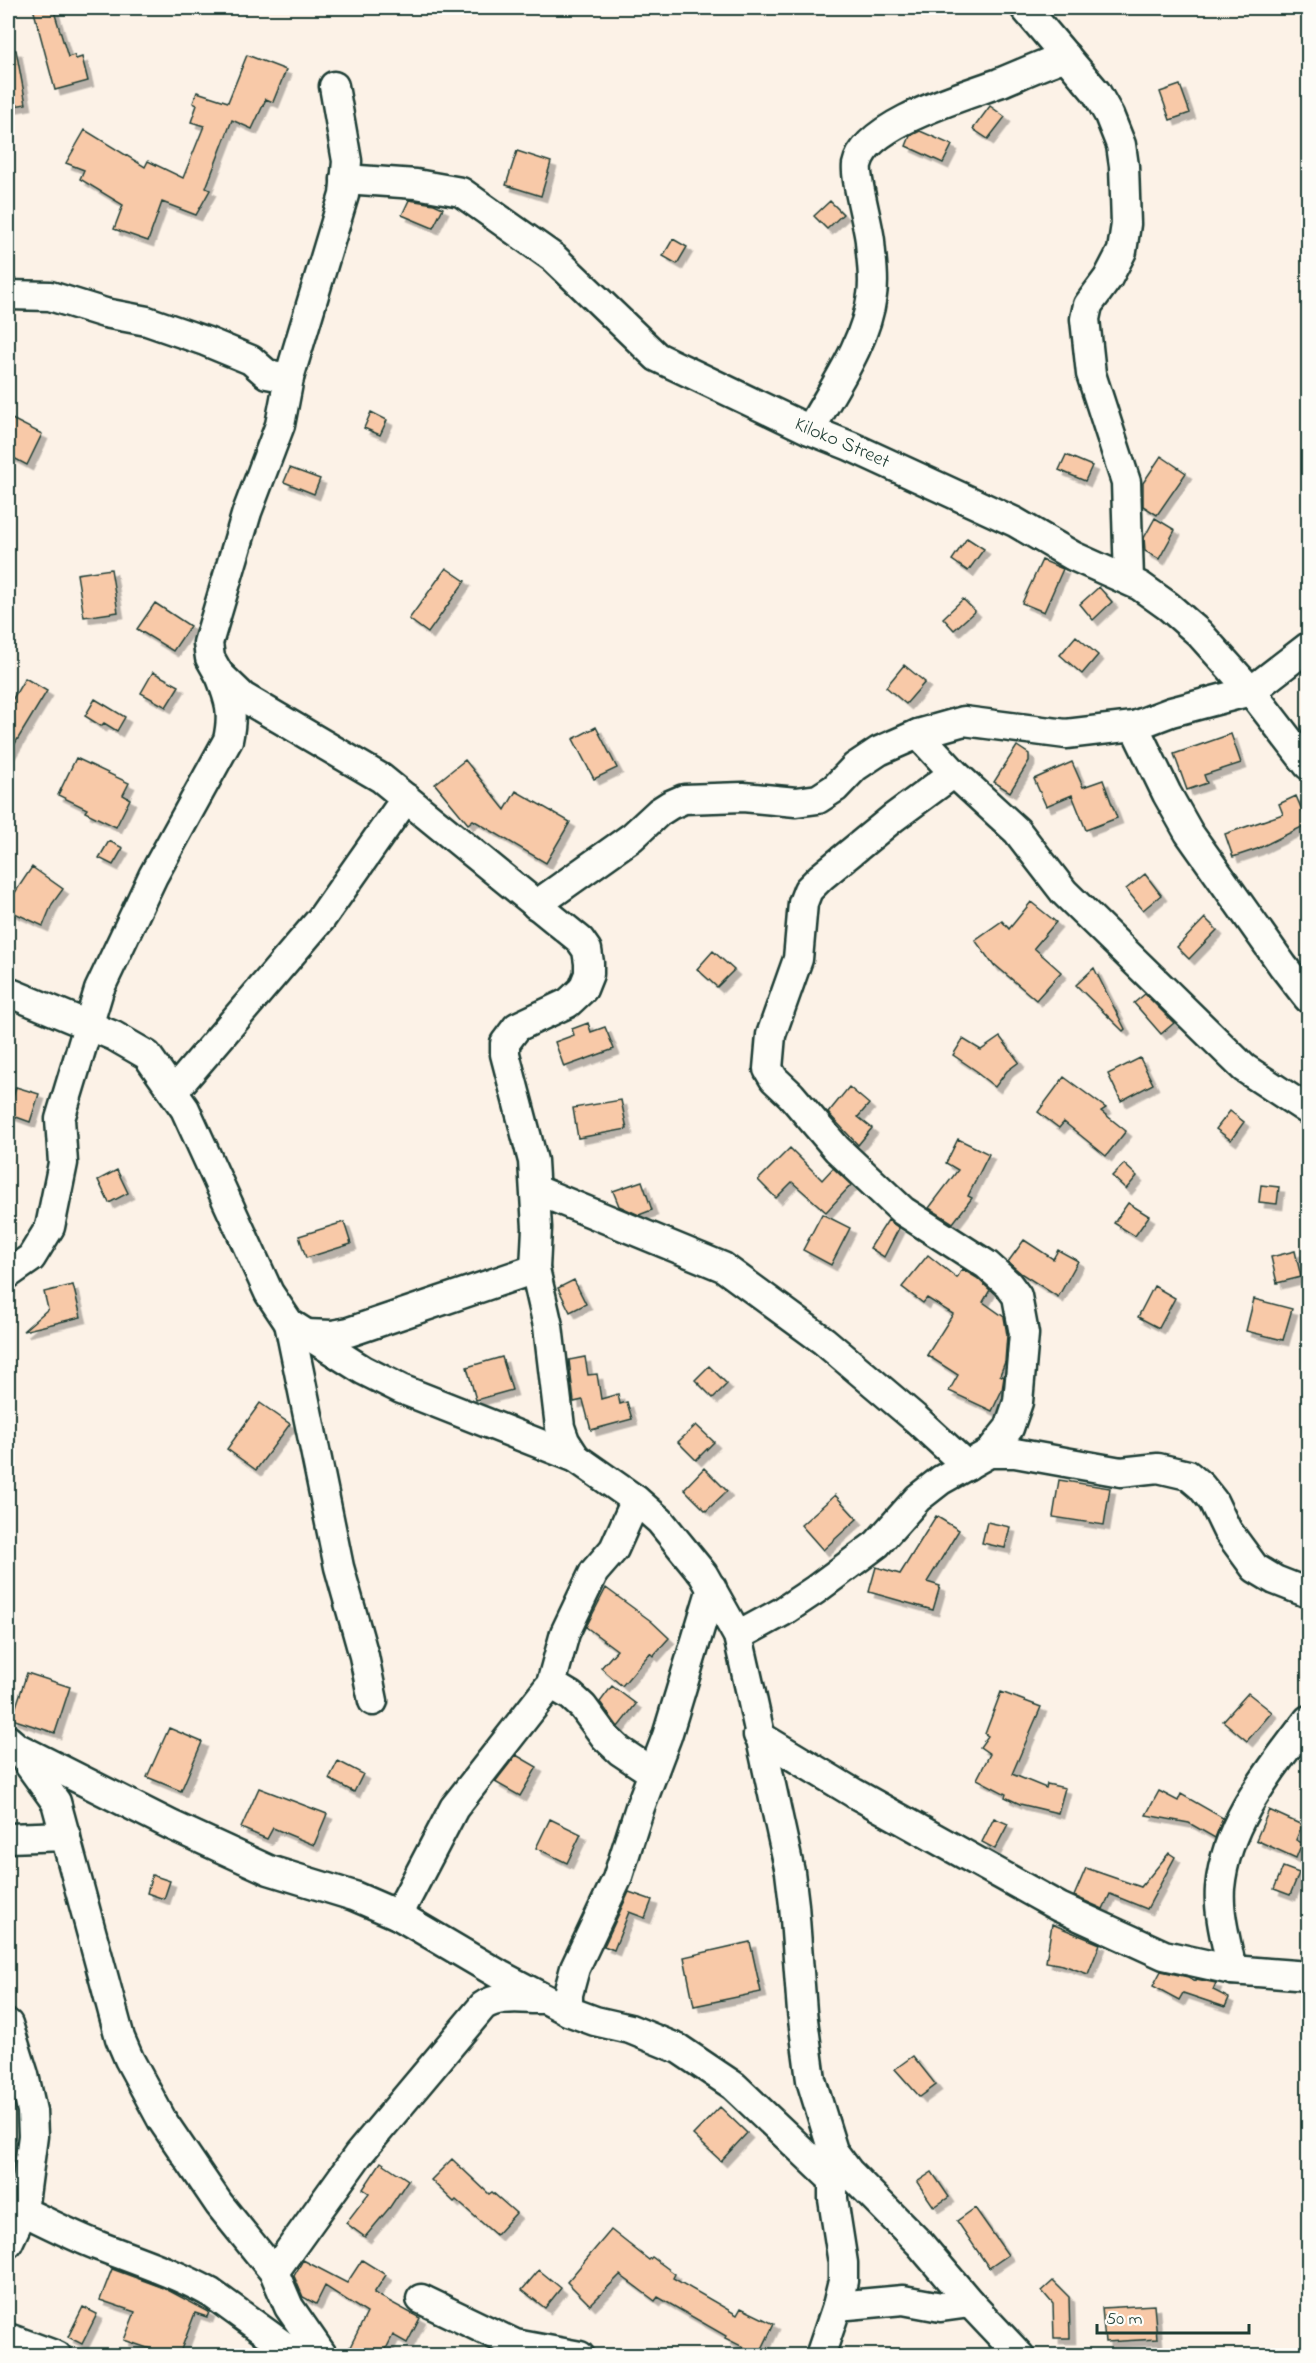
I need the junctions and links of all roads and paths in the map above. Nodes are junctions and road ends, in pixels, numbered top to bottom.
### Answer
1 (1025, 8) edge
2 (1066, 56) junction
3 (334, 86) dead end
4 (345, 179) junction
5 (8, 295) edge
6 (289, 378) junction
7 (810, 430) junction
8 (1129, 580) junction
9 (1308, 647) edge
10 (219, 674) junction
11 (1251, 691) junction
12 (1134, 726) junction
13 (918, 734) junction
14 (1308, 765) edge
15 (954, 773) junction
16 (406, 798) junction
17 (536, 905) junction
18 (8, 992) edge
19 (1308, 998) edge
20 (89, 1024) junction
21 (174, 1091) junction
22 (1308, 1110) edge
23 (536, 1190) junction
24 (535, 1269) junction
25 (8, 1274) edge
26 (297, 1329) junction
27 (576, 1458) junction
28 (978, 1459) junction
29 (636, 1500) junction
30 (712, 1588) junction
31 (1308, 1593) edge
32 (738, 1636) junction
33 (551, 1684) junction
34 (373, 1701) dead end
35 (1308, 1720) edge
36 (758, 1735) junction
37 (12, 1744) edge
38 (653, 1773) junction
39 (66, 1836) junction
40 (8, 1838) edge
41 (398, 1915) junction
42 (1232, 1970) junction
43 (1308, 1976) edge
44 (543, 1998) junction
45 (568, 2010) junction
46 (8, 2024) edge
47 (833, 2151) junction
48 (832, 2179) junction
49 (23, 2211) junction
50 (8, 2243) edge
51 (274, 2272) junction
52 (421, 2299) dead end
53 (970, 2303) junction
54 (837, 2306) junction
55 (8, 2338) edge
56 (57, 2355) edge
57 (314, 2355) edge
58 (323, 2355) edge
59 (580, 2355) edge
60 (820, 2355) edge
61 (1020, 2355) edge

1 - 2 street
2 - 7 street
2 - 8 street
3 - 4 street
4 - 6 street
4 - 7 street, Kiloko Street
5 - 6 street
6 - 10 street
7 - 8 street, Kiloko Street
8 - 11 street, Kiloko Street
9 - 11 street
10 - 16 street
10 - 20 street
11 - 12 street
11 - 14 street, Kiloko Street
12 - 13 street
12 - 19 street
13 - 15 street
13 - 17 street
15 - 22 street
15 - 28 street
16 - 17 street
16 - 21 street
17 - 23 street
18 - 20 street
20 - 21 street
20 - 25 street
21 - 26 street
23 - 24 street
23 - 28 street
24 - 26 street
24 - 27 street
26 - 27 street
26 - 34 street
27 - 29 street
28 - 31 street
28 - 32 street
29 - 30 street
29 - 33 street
30 - 32 street
30 - 38 street
32 - 36 street
33 - 38 street
33 - 41 street
35 - 42 street
36 - 42 street
36 - 47 street
37 - 39 street
37 - 41 street
38 - 45 street
39 - 40 street
39 - 51 street
41 - 44 street
42 - 43 street
44 - 45 street
44 - 51 street
45 - 48 street
46 - 49 street
47 - 48 street
47 - 53 street
48 - 54 street
49 - 50 street
49 - 57 street
51 - 58 street
52 - 59 street
53 - 54 street
53 - 61 street
54 - 60 street
55 - 56 street

